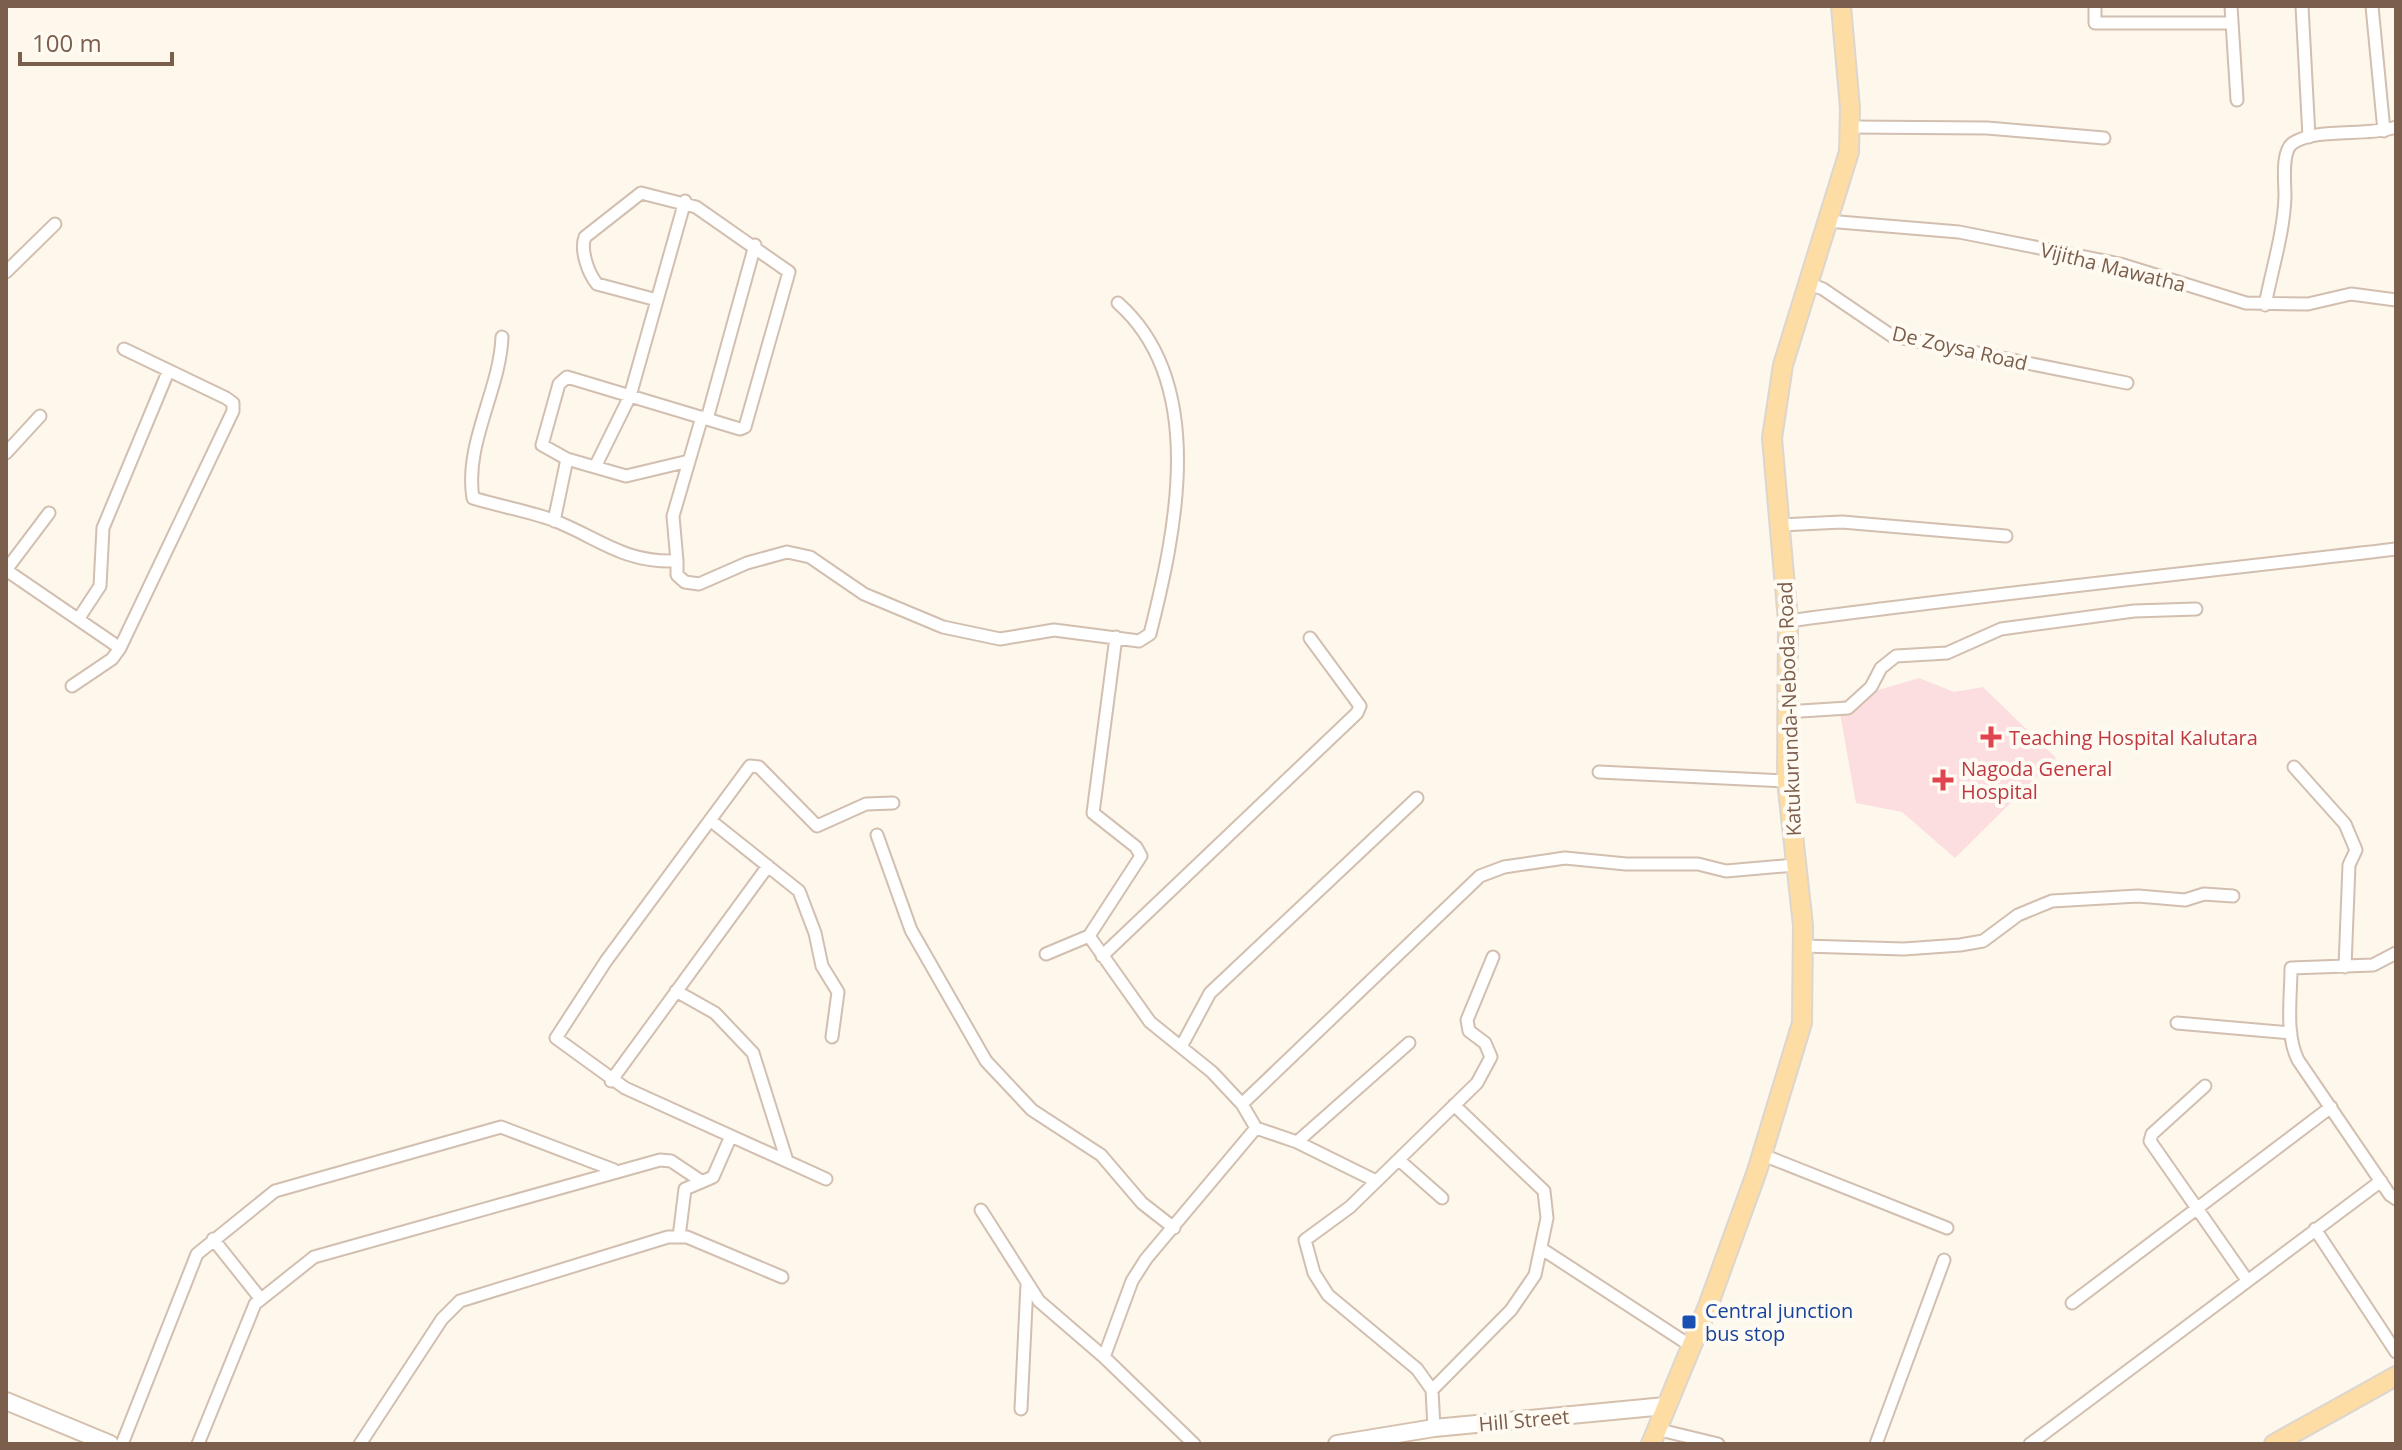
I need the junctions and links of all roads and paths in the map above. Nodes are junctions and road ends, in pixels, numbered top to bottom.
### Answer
1 (1841, 6) edge
2 (2095, 6) edge
3 (2231, 6) edge
4 (2302, 6) edge
5 (2372, 6) edge
6 (2232, 23) junction
7 (2237, 100) dead end
8 (1850, 127) junction
9 (2390, 129) edge
10 (2309, 137) junction
11 (2104, 138) dead end
12 (685, 201) junction
13 (1827, 221) junction
14 (55, 224) dead end
15 (755, 245) junction
16 (6, 272) edge
17 (1807, 283) junction
18 (657, 300) junction
19 (2396, 300) edge
20 (1118, 303) dead end
21 (2265, 305) junction
22 (502, 337) dead end
23 (124, 349) dead end
24 (168, 372) junction
25 (2127, 383) dead end
26 (630, 396) junction
27 (40, 416) dead end
28 (705, 418) junction
29 (6, 453) edge
30 (567, 459) junction
31 (689, 461) junction
32 (595, 467) junction
33 (49, 513) dead end
34 (554, 521) junction
35 (1780, 525) junction
36 (2006, 536) dead end
37 (2396, 549) edge
38 (677, 561) junction
39 (6, 570) edge
40 (2196, 609) dead end
41 (79, 618) junction
42 (1788, 621) junction
43 (1116, 637) junction
44 (1310, 638) dead end
45 (120, 648) junction
46 (72, 686) dead end
47 (1785, 712) junction
48 (2294, 767) dead end
49 (1599, 772) dead end
50 (1787, 781) junction
51 (1417, 798) dead end
52 (893, 803) dead end
53 (710, 820) junction
54 (877, 835) dead end
55 (1795, 865) junction
56 (768, 866) junction
57 (2233, 896) dead end
58 (1089, 936) junction
59 (1804, 946) junction
60 (2396, 953) edge
61 (1046, 954) dead end
62 (1102, 956) junction
63 (1493, 957) dead end
64 (2345, 967) junction
65 (676, 991) junction
66 (2177, 1023) dead end
67 (2291, 1033) junction
68 (832, 1037) dead end
69 (1409, 1043) dead end
70 (1182, 1045) junction
71 (611, 1081) junction
72 (2205, 1086) dead end
73 (1242, 1104) junction
74 (1454, 1105) junction
75 (2331, 1107) junction
76 (1256, 1128) junction
77 (731, 1136) junction
78 (1297, 1142) junction
79 (1763, 1155) junction
80 (1399, 1160) junction
81 (787, 1161) junction
82 (614, 1170) junction
83 (826, 1179) dead end
84 (701, 1181) junction
85 (1376, 1181) junction
86 (2381, 1181) junction
87 (1442, 1198) dead end
88 (2396, 1199) edge
89 (2196, 1209) junction
90 (981, 1210) dead end
91 (1174, 1228) junction
92 (1947, 1228) dead end
93 (2315, 1229) junction
94 (679, 1237) junction
95 (213, 1239) junction
96 (1542, 1249) junction
97 (1944, 1260) dead end
98 (782, 1277) dead end
99 (2247, 1280) junction
100 (1027, 1283) junction
101 (260, 1298) junction
102 (2072, 1303) dead end
103 (1691, 1346) junction
104 (2396, 1352) edge
105 (1104, 1357) junction
106 (2396, 1376) edge
107 (1432, 1390) junction
108 (6, 1401) edge
109 (1665, 1406) junction
110 (1021, 1409) dead end
111 (1434, 1428) junction
112 (1653, 1436) edge
113 (1412, 1438) edge
114 (110, 1444) edge
115 (122, 1444) edge
116 (198, 1444) edge
117 (360, 1444) edge
118 (1194, 1444) edge
119 (1337, 1444) edge
120 (1718, 1444) edge
121 (1876, 1444) edge
122 (2030, 1444) edge
123 (2274, 1444) edge

1 - 8 main road, Katukurunda-Neboda Road
2 - 6 street
3 - 6 street
4 - 10 street
5 - 9 street
6 - 7 street
8 - 11 street
8 - 13 main road, Katukurunda-Neboda Road
9 - 10 street
10 - 21 street
12 - 15 street
12 - 18 street
12 - 18 street
13 - 17 main road, Katukurunda-Neboda Road
13 - 21 street, Vijitha Mawatha
14 - 16 street
15 - 28 street
15 - 28 street
17 - 25 street, De Zoysa Road
17 - 35 main road, Katukurunda-Neboda Road
18 - 26 street
19 - 21 street, Vijitha Mawatha
20 - 43 street
22 - 34 street
23 - 24 street
24 - 41 street
24 - 45 street
26 - 28 street
26 - 30 street
26 - 32 street
27 - 29 street
28 - 31 street
30 - 32 street
30 - 34 street
31 - 32 street
31 - 38 street
33 - 39 street
34 - 38 street
35 - 36 street
35 - 42 main road, Katukurunda-Neboda Road
37 - 42 street
38 - 43 street
39 - 41 street
40 - 47 street
41 - 45 street
42 - 47 main road, Katukurunda-Neboda Road
43 - 58 street
44 - 62 street
45 - 46 street
47 - 50 main road, Katukurunda-Neboda Road
48 - 64 street
49 - 50 street
50 - 55 main road, Katukurunda-Neboda Road
51 - 70 street
52 - 53 street
53 - 56 street
53 - 71 street
54 - 91 street
55 - 59 main road, Katukurunda-Neboda Road
55 - 73 street
56 - 65 street
56 - 68 street
57 - 59 street
58 - 61 street
58 - 62 street
59 - 79 main road, Katukurunda-Neboda Road
60 - 64 street
62 - 70 street
63 - 74 street
64 - 67 street
65 - 71 street
65 - 81 street
66 - 67 street
67 - 75 street
69 - 78 street
70 - 73 street
71 - 77 street
72 - 89 street
73 - 76 street
74 - 80 street
74 - 96 street
75 - 86 street
75 - 89 street
76 - 78 street
76 - 91 street
77 - 81 street
77 - 84 street
78 - 85 street
79 - 92 street
79 - 103 main road, Katukurunda-Neboda Road
80 - 85 street
80 - 87 street
81 - 83 street
82 - 84 street
82 - 95 street
82 - 101 street
84 - 94 street
85 - 107 street
86 - 88 street
86 - 93 street
89 - 99 street
89 - 102 street
90 - 100 street
91 - 105 street
93 - 99 street
93 - 104 street
94 - 98 street
94 - 117 street
95 - 101 street
95 - 115 street
96 - 103 street
96 - 107 street
97 - 121 street
99 - 122 street
100 - 105 street
100 - 110 street
101 - 116 street
103 - 109 main road, Katukurunda-Neboda Road
105 - 118 street
106 - 123 main road
107 - 111 street
108 - 114 main road
109 - 111 main road, Hill Street
109 - 112 main road, Katukurunda-Neboda Road
111 - 113 main road, Hill Street
112 - 120 street
113 - 119 main road, Hill Street

